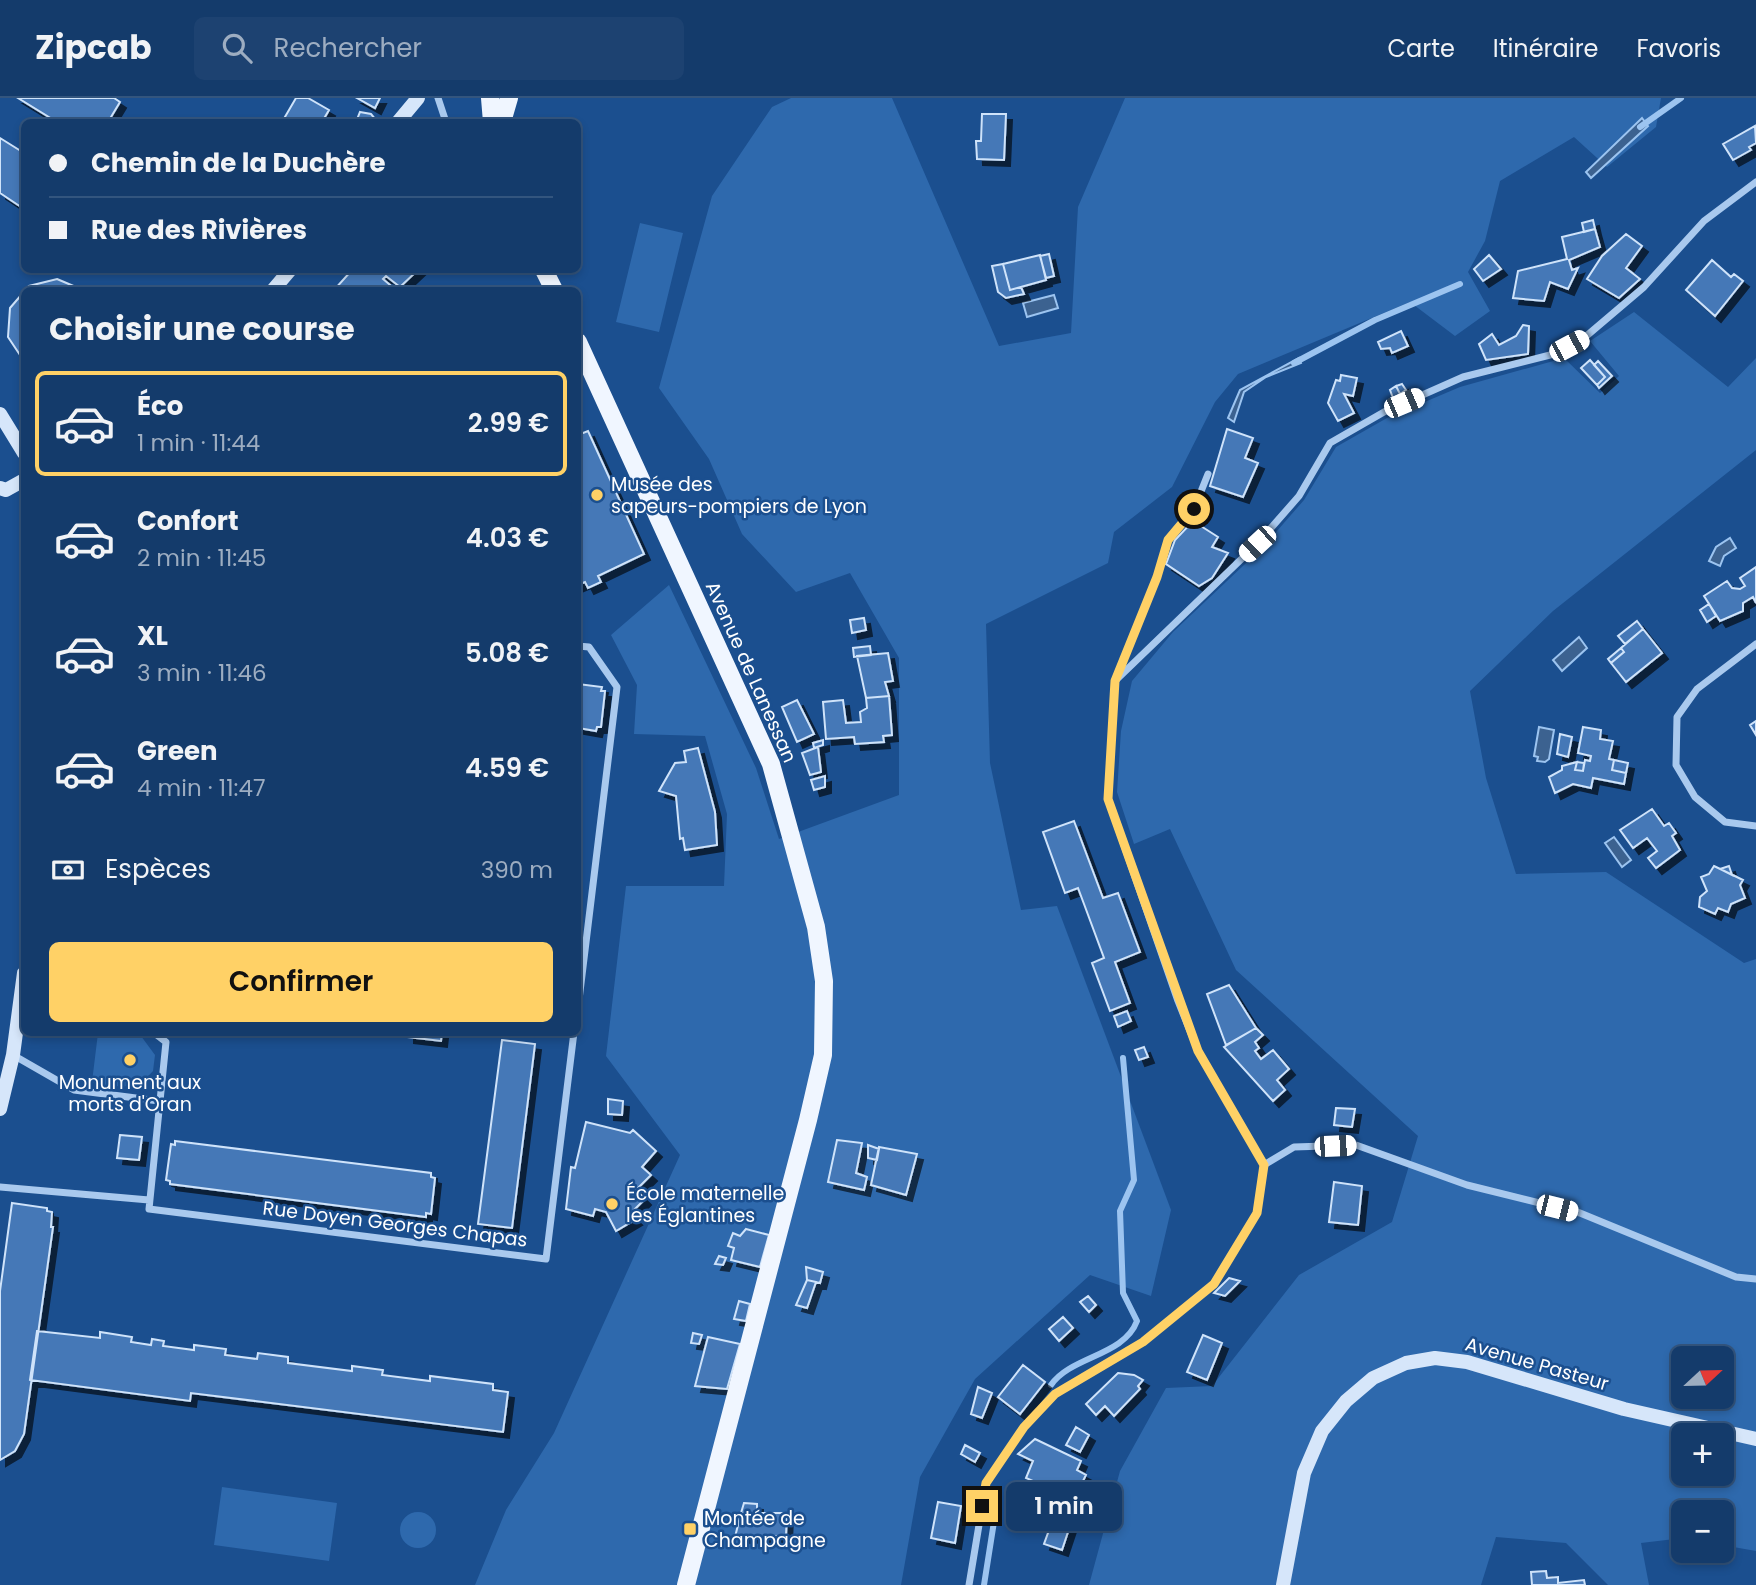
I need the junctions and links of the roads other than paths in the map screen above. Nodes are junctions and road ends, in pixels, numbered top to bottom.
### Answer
1 (418, 98) edge
2 (438, 98) edge
3 (490, 98) edge
4 (509, 98) edge
5 (400, 119) edge
6 (445, 119) edge
7 (492, 119) edge
8 (503, 119) edge
9 (1756, 182) edge
10 (287, 273) edge
11 (276, 287) edge
12 (581, 349) edge
13 (0, 414) edge
14 (21, 448) edge
15 (1208, 474) dead end
16 (21, 482) edge
17 (0, 488) edge
18 (1756, 644) edge
19 (581, 647) edge
20 (1115, 681) junction
21 (1756, 826) edge
22 (581, 982) edge
23 (21, 1013) edge
24 (158, 1036) edge
25 (574, 1036) edge
26 (13, 1055) junction
27 (159, 1101) junction
28 (0, 1109) edge
29 (1264, 1165) junction
30 (0, 1187) edge
31 (149, 1200) junction
32 (1756, 1279) edge
33 (1756, 1439) edge
34 (686, 1585) edge
35 (969, 1585) edge
36 (1283, 1585) edge

1 - 5 main road
2 - 6 street
3 - 7 main road
4 - 8 main road
9 - 20 street
10 - 11 main road
12 - 34 main road, Avenue de Lanessan
13 - 14 main road
15 - 20 street
16 - 17 main road
18 - 21 street
19 - 22 street
20 - 29 street
23 - 26 main road
24 - 27 street
25 - 31 street, Rue Doyen Georges Chapas
26 - 27 street
26 - 28 main road
27 - 31 street
29 - 32 street
29 - 35 street
30 - 31 street, Rue Doyen Georges Chapas
33 - 36 main road, Avenue Pasteur

